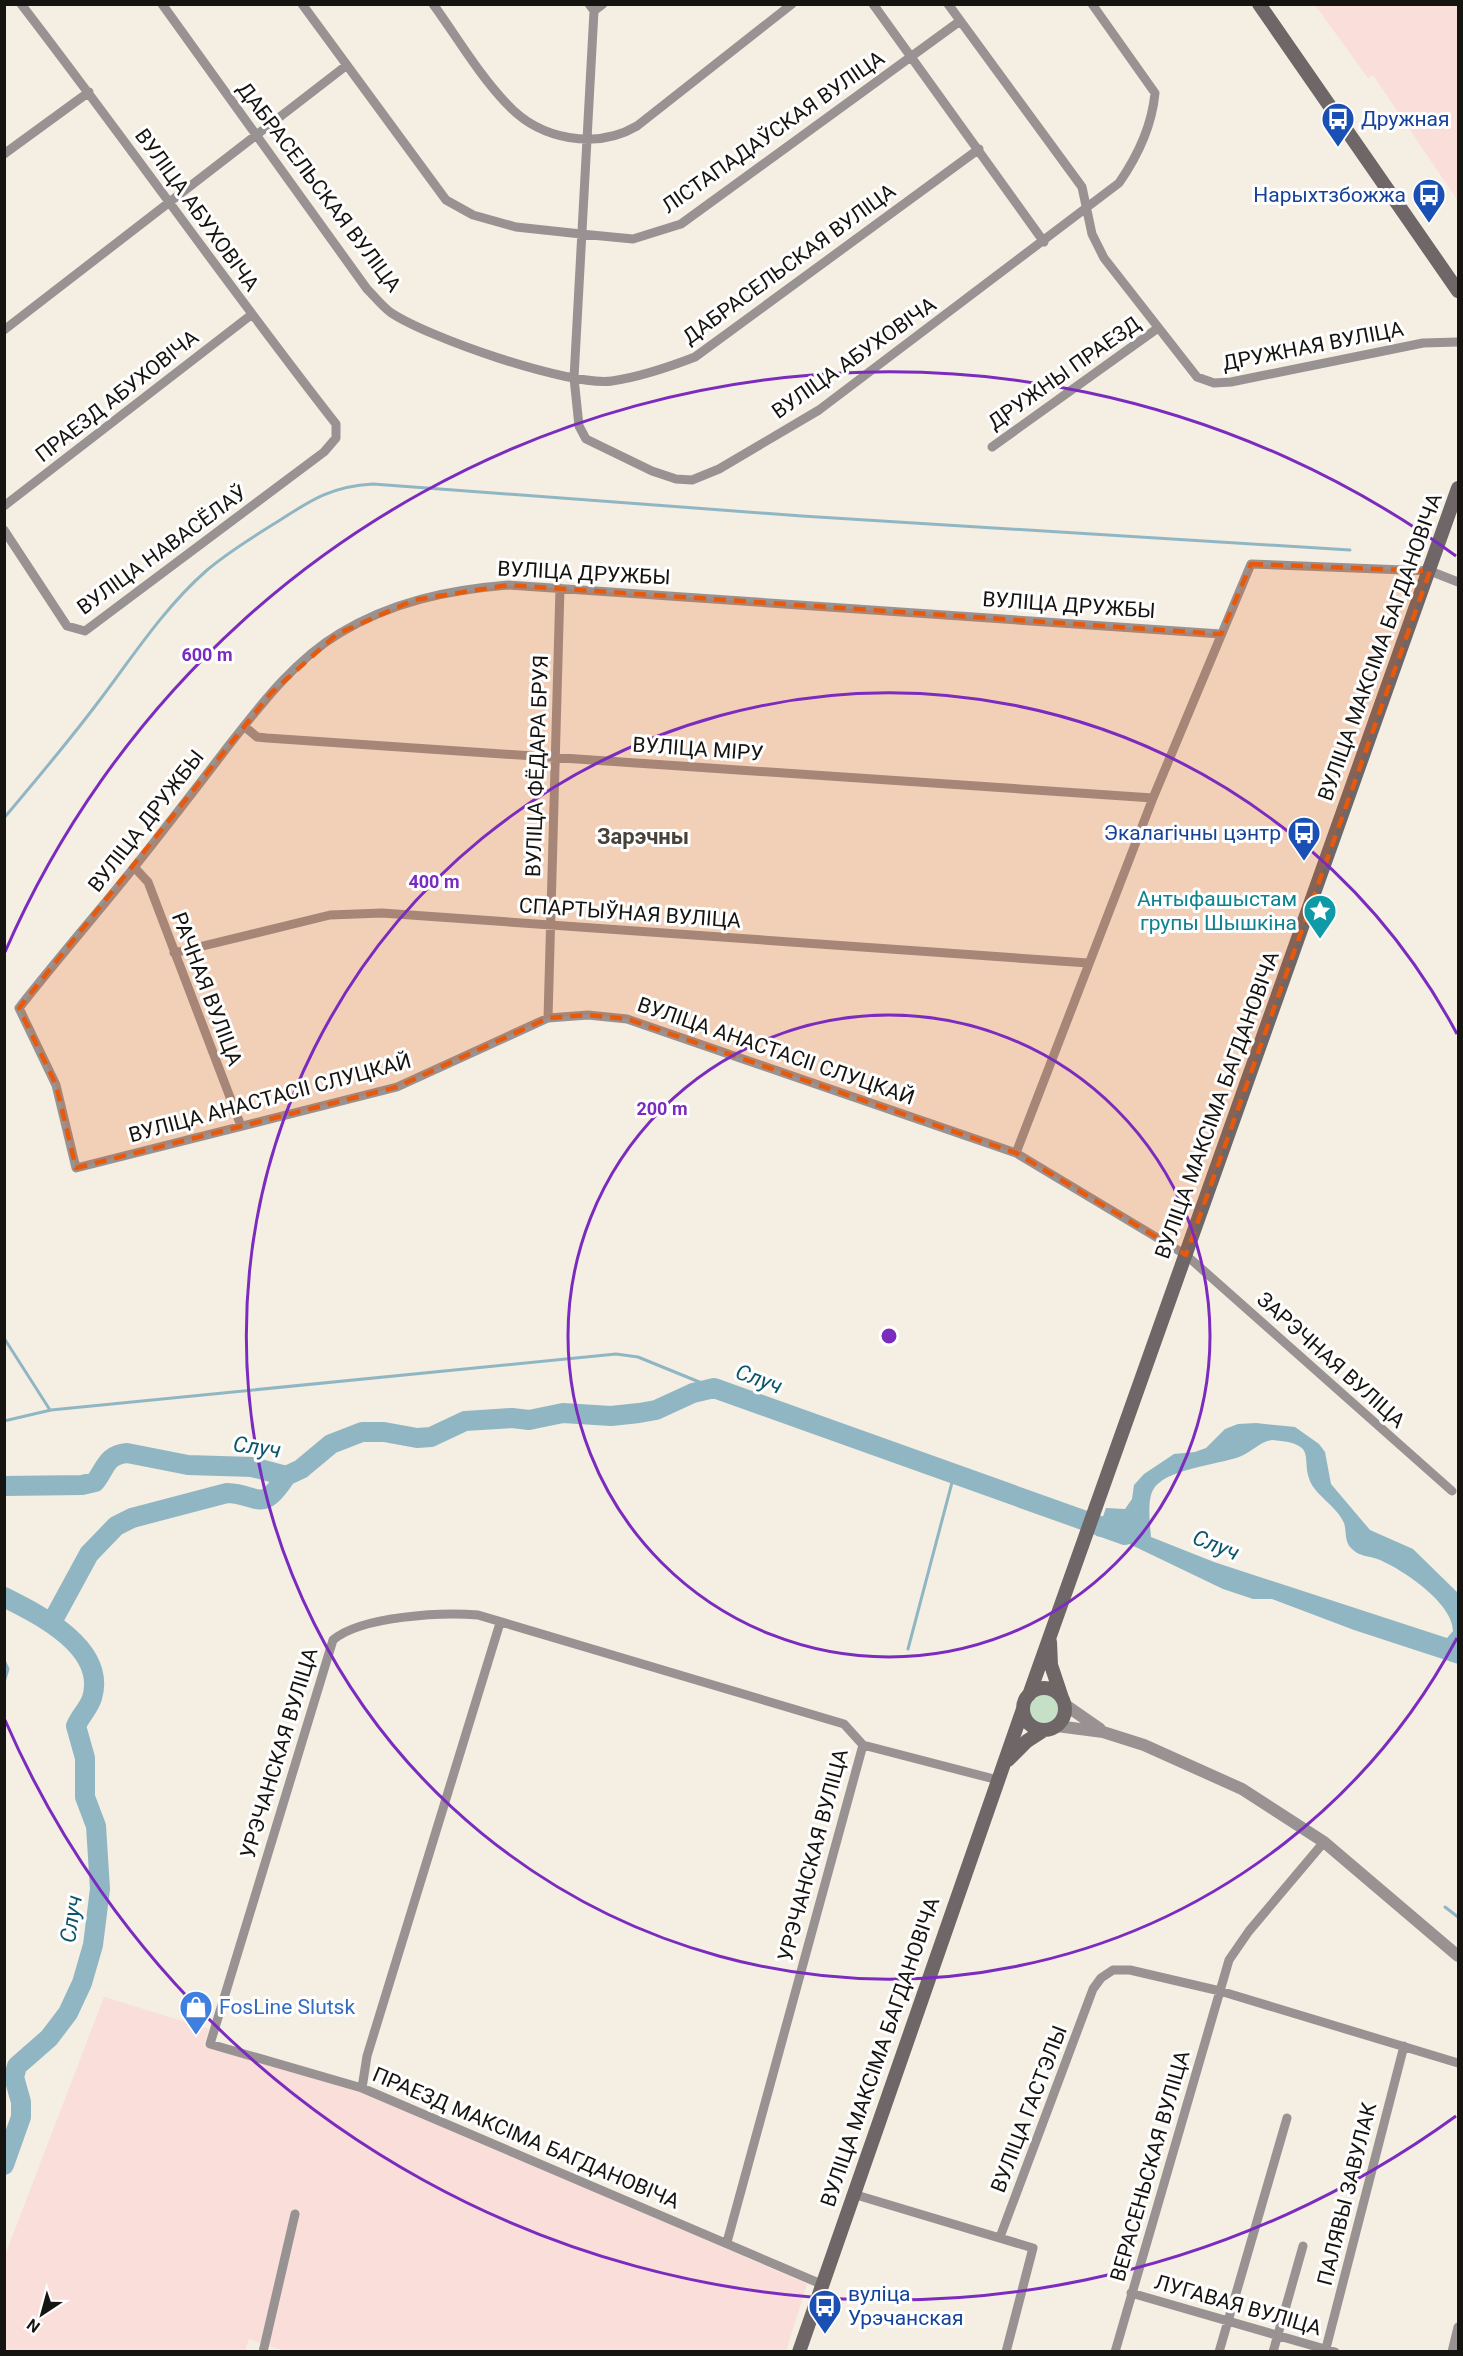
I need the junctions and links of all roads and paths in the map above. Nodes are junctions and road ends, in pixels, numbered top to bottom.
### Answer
1 (21, 4) edge
2 (162, 4) edge
3 (302, 4) edge
4 (433, 4) edge
5 (603, 4) edge
6 (792, 4) edge
7 (873, 4) edge
8 (948, 4) edge
9 (1092, 4) edge
10 (1259, 4) edge
11 (592, 8) edge
12 (960, 21) junction
13 (912, 57) junction
14 (347, 65) junction
15 (89, 92) junction
16 (256, 134) junction
17 (586, 141) junction
18 (979, 149) junction
19 (4, 154) edge
20 (170, 202) junction
21 (1085, 211) junction
22 (581, 234) junction
23 (1044, 242) junction
24 (1458, 291) edge
25 (251, 315) junction
26 (1158, 328) junction
27 (4, 330) edge
28 (1458, 342) edge
29 (574, 378) junction
30 (336, 438) joint
31 (992, 447) dead end
32 (1458, 488) edge
33 (4, 506) edge
34 (4, 530) edge
35 (1430, 571) junction
36 (1458, 582) edge
37 (560, 588) junction
38 (1221, 634) junction
39 (244, 726) junction
40 (556, 758) junction
41 (1153, 798) junction
42 (134, 867) junction
43 (551, 926) junction
44 (174, 953) junction
45 (1088, 963) junction
46 (548, 1018) junction
47 (241, 1126) junction
48 (1016, 1153) junction
49 (76, 1168) joint
50 (1186, 1255) junction
51 (1452, 1491) dead end
52 (500, 1623) junction
53 (1050, 1633) junction
54 (1029, 1695) junction
55 (1063, 1701) junction
56 (1023, 1709) junction
57 (1050, 1728) junction
58 (1103, 1732) junction
59 (863, 1745) junction
60 (1003, 1766) junction
61 (998, 1780) junction
62 (1324, 1842) junction
63 (1458, 1956) edge
64 (1220, 1991) junction
65 (210, 2044) joint
66 (1404, 2046) junction
67 (1458, 2063) edge
68 (362, 2088) junction
69 (1287, 2118) dead end
70 (853, 2194) junction
71 (295, 2214) dead end
72 (1000, 2237) junction
73 (727, 2242) junction
74 (1303, 2246) dead end
75 (821, 2284) junction
76 (1131, 2293) junction
77 (1229, 2321) junction
78 (1458, 2327) edge
79 (1278, 2335) junction
80 (1328, 2351) edge
81 (263, 2352) edge
82 (799, 2352) edge
83 (1006, 2352) edge
84 (1114, 2352) edge
85 (1219, 2352) edge
86 (1273, 2352) edge
87 (1452, 2352) edge

1 - 15 street, ВУЛІЦА АБУХОВІЧА
2 - 16 street, ДАБРАСЕЛЬСКАЯ ВУЛІЦА
3 - 14 street, ЛІСТАПАДАЎСКАЯ ВУЛІЦА
4 - 17 street
5 - 11 street
6 - 17 street
7 - 13 street
8 - 12 street, ДРУЖНАЯ ВУЛІЦА
9 - 21 street, ВУЛІЦА АБУХОВІЧА
10 - 24 main road
11 - 17 street
12 - 13 street, ЛІСТАПАДАЎСКАЯ ВУЛІЦА
12 - 21 street, ДРУЖНАЯ ВУЛІЦА
13 - 18 street
13 - 22 street, ЛІСТАПАДАЎСКАЯ ВУЛІЦА
14 - 16 street
14 - 22 street, ЛІСТАПАДАЎСКАЯ ВУЛІЦА
15 - 19 street
15 - 20 street, ВУЛІЦА АБУХОВІЧА
16 - 20 street
16 - 29 street, ДАБРАСЕЛЬСКАЯ ВУЛІЦА
17 - 22 street
18 - 23 street
18 - 29 street, ДАБРАСЕЛЬСКАЯ ВУЛІЦА
20 - 25 street, ВУЛІЦА АБУХОВІЧА
20 - 27 street
21 - 23 street, ВУЛІЦА АБУХОВІЧА
21 - 26 street, ДРУЖНАЯ ВУЛІЦА
22 - 29 street
23 - 29 street, ВУЛІЦА АБУХОВІЧА
25 - 30 street, ВУЛІЦА АБУХОВІЧА
25 - 33 street, ПРАЕЗД АБУХОВІЧА
26 - 28 street, ДРУЖНАЯ ВУЛІЦА
26 - 31 street, ДРУЖНЫ ПРАЕЗД
30 - 34 street, ВУЛІЦА НАВАСЁЛАЎ
32 - 35 main road, ВУЛІЦА МАКСІМА БАГДАНОВІЧА
35 - 36 street
35 - 38 street
35 - 50 main road, ВУЛІЦА МАКСІМА БАГДАНОВІЧА
37 - 38 street, ВУЛІЦА ДРУЖБЫ
37 - 39 street, ВУЛІЦА ДРУЖБЫ
37 - 40 street, ВУЛІЦА ФЁДАРА БРУЯ
38 - 41 street
39 - 40 street, ВУЛІЦА МІРУ
39 - 42 street, ВУЛІЦА ДРУЖБЫ
40 - 41 street, ВУЛІЦА МІРУ
40 - 43 street, ВУЛІЦА ФЁДАРА БРУЯ
41 - 45 street
42 - 44 street, РАЧНАЯ ВУЛІЦА
42 - 49 street, ВУЛІЦА ДРУЖБЫ
43 - 44 street, СПАРТЫЎНАЯ ВУЛІЦА
43 - 45 street, СПАРТЫЎНАЯ ВУЛІЦА
43 - 46 street, ВУЛІЦА ФЁДАРА БРУЯ
44 - 47 street, РАЧНАЯ ВУЛІЦА
45 - 48 street
46 - 47 street, ВУЛІЦА АНАСТАСІІ СЛУЦКАЙ
46 - 48 street, ВУЛІЦА АНАСТАСІІ СЛУЦКАЙ
47 - 49 street, ВУЛІЦА АНАСТАСІІ СЛУЦКАЙ
48 - 50 street, ВУЛІЦА АНАСТАСІІ СЛУЦКАЙ
50 - 51 street, ЗАРЭЧНАЯ ВУЛІЦА
50 - 53 main road, ВУЛІЦА МАКСІМА БАГДАНОВІЧА
52 - 59 street, УРЭЧАНСКАЯ ВУЛІЦА
52 - 65 street, УРЭЧАНСКАЯ ВУЛІЦА
52 - 68 street
53 - 54 main road, ВУЛІЦА МАКСІМА БАГДАНОВІЧА
53 - 55 main road, ВУЛІЦА МАКСІМА БАГДАНОВІЧА
54 - 55 main road
54 - 56 main road
55 - 57 main road
55 - 58 street
56 - 57 main road
56 - 60 main road, ВУЛІЦА МАКСІМА БАГДАНОВІЧА
57 - 58 street
57 - 60 main road, ВУЛІЦА МАКСІМА БАГДАНОВІЧА
58 - 62 street
59 - 61 street
59 - 73 street, УРЭЧАНСКАЯ ВУЛІЦА
60 - 61 main road, ВУЛІЦА МАКСІМА БАГДАНОВІЧА
61 - 70 main road, ВУЛІЦА МАКСІМА БАГДАНОВІЧА
62 - 63 street
62 - 64 street, ВЕРАСЕНЬСКАЯ ВУЛІЦА
64 - 66 street, ВУЛІЦА ГАСТЭЛЫ
64 - 72 street, ВУЛІЦА ГАСТЭЛЫ
64 - 76 street, ВЕРАСЕНЬСКАЯ ВУЛІЦА
65 - 68 street, ПРАЕЗД МАКСІМА БАГДАНОВІЧА
66 - 67 street, ВУЛІЦА ГАСТЭЛЫ
66 - 80 street, ПАЛЯВЫ ЗАВУЛАК
68 - 73 street, ПРАЕЗД МАКСІМА БАГДАНОВІЧА
69 - 77 street
70 - 72 street
70 - 75 main road, ВУЛІЦА МАКСІМА БАГДАНОВІЧА
71 - 81 street
72 - 83 street
73 - 75 street, ПРАЕЗД МАКСІМА БАГДАНОВІЧА
74 - 79 street
75 - 82 main road, ВУЛІЦА МАКСІМА БАГДАНОВІЧА
76 - 77 street, ЛУГАВАЯ ВУЛІЦА
76 - 84 street, ВЕРАСЕНЬСКАЯ ВУЛІЦА
77 - 79 street, ЛУГАВАЯ ВУЛІЦА
77 - 85 street
78 - 87 street
79 - 80 street, ЛУГАВАЯ ВУЛІЦА
79 - 86 street

